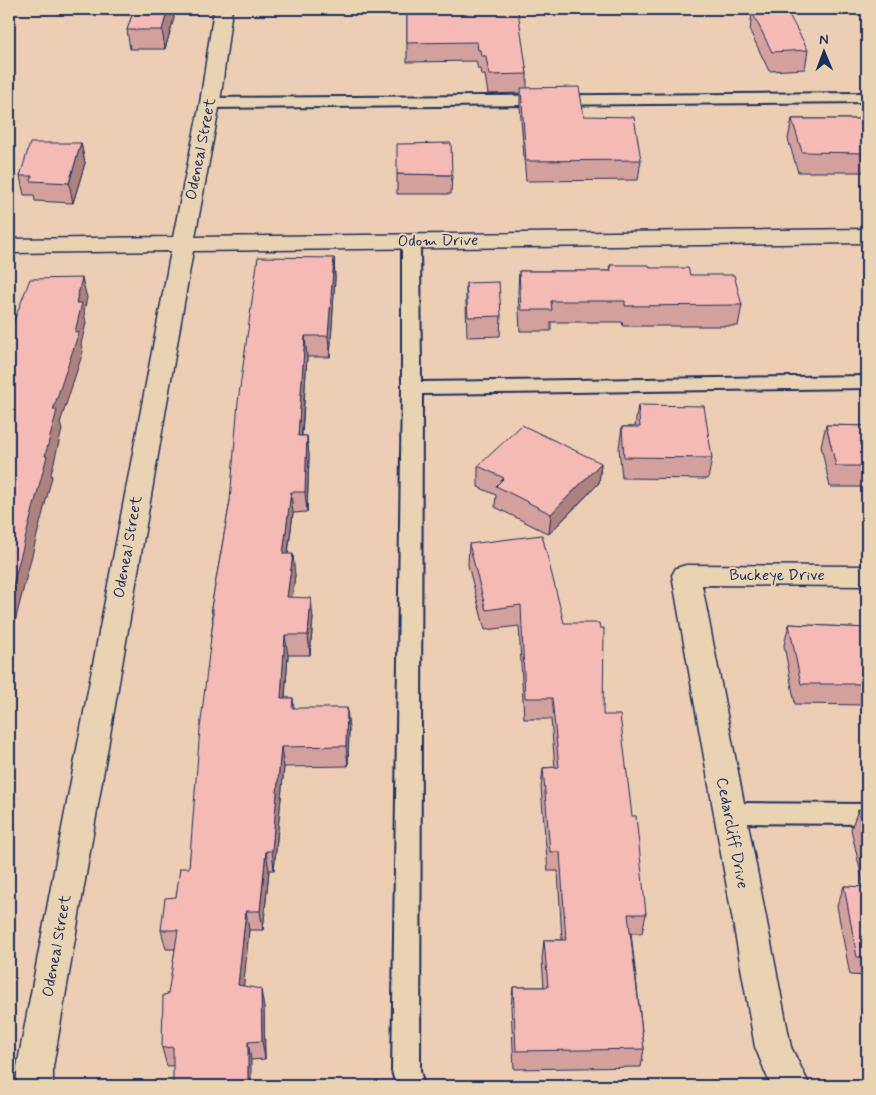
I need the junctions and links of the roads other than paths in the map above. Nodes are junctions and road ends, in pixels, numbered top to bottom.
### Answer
1 (223, 9) edge
2 (867, 97) edge
3 (210, 103) junction
4 (867, 236) edge
5 (411, 241) junction
6 (182, 244) junction
7 (9, 246) edge
8 (867, 382) edge
9 (412, 388) junction
10 (686, 575) joint
11 (867, 576) edge
12 (729, 814) junction
13 (867, 814) edge
14 (35, 1086) edge
15 (410, 1086) edge
16 (792, 1086) edge

1 - 3 street, Odeneal Street
2 - 3 lane
3 - 6 street, Odeneal Street
4 - 5 street, Odom Drive
5 - 6 street, Odom Drive
5 - 9 lane
6 - 7 street, Odom Drive
6 - 14 street, Odeneal Street
8 - 9 lane
9 - 15 lane
10 - 11 street, Buckeye Drive
10 - 12 street, Cedarcliff Drive
12 - 13 lane
12 - 16 street, Cedarcliff Drive

